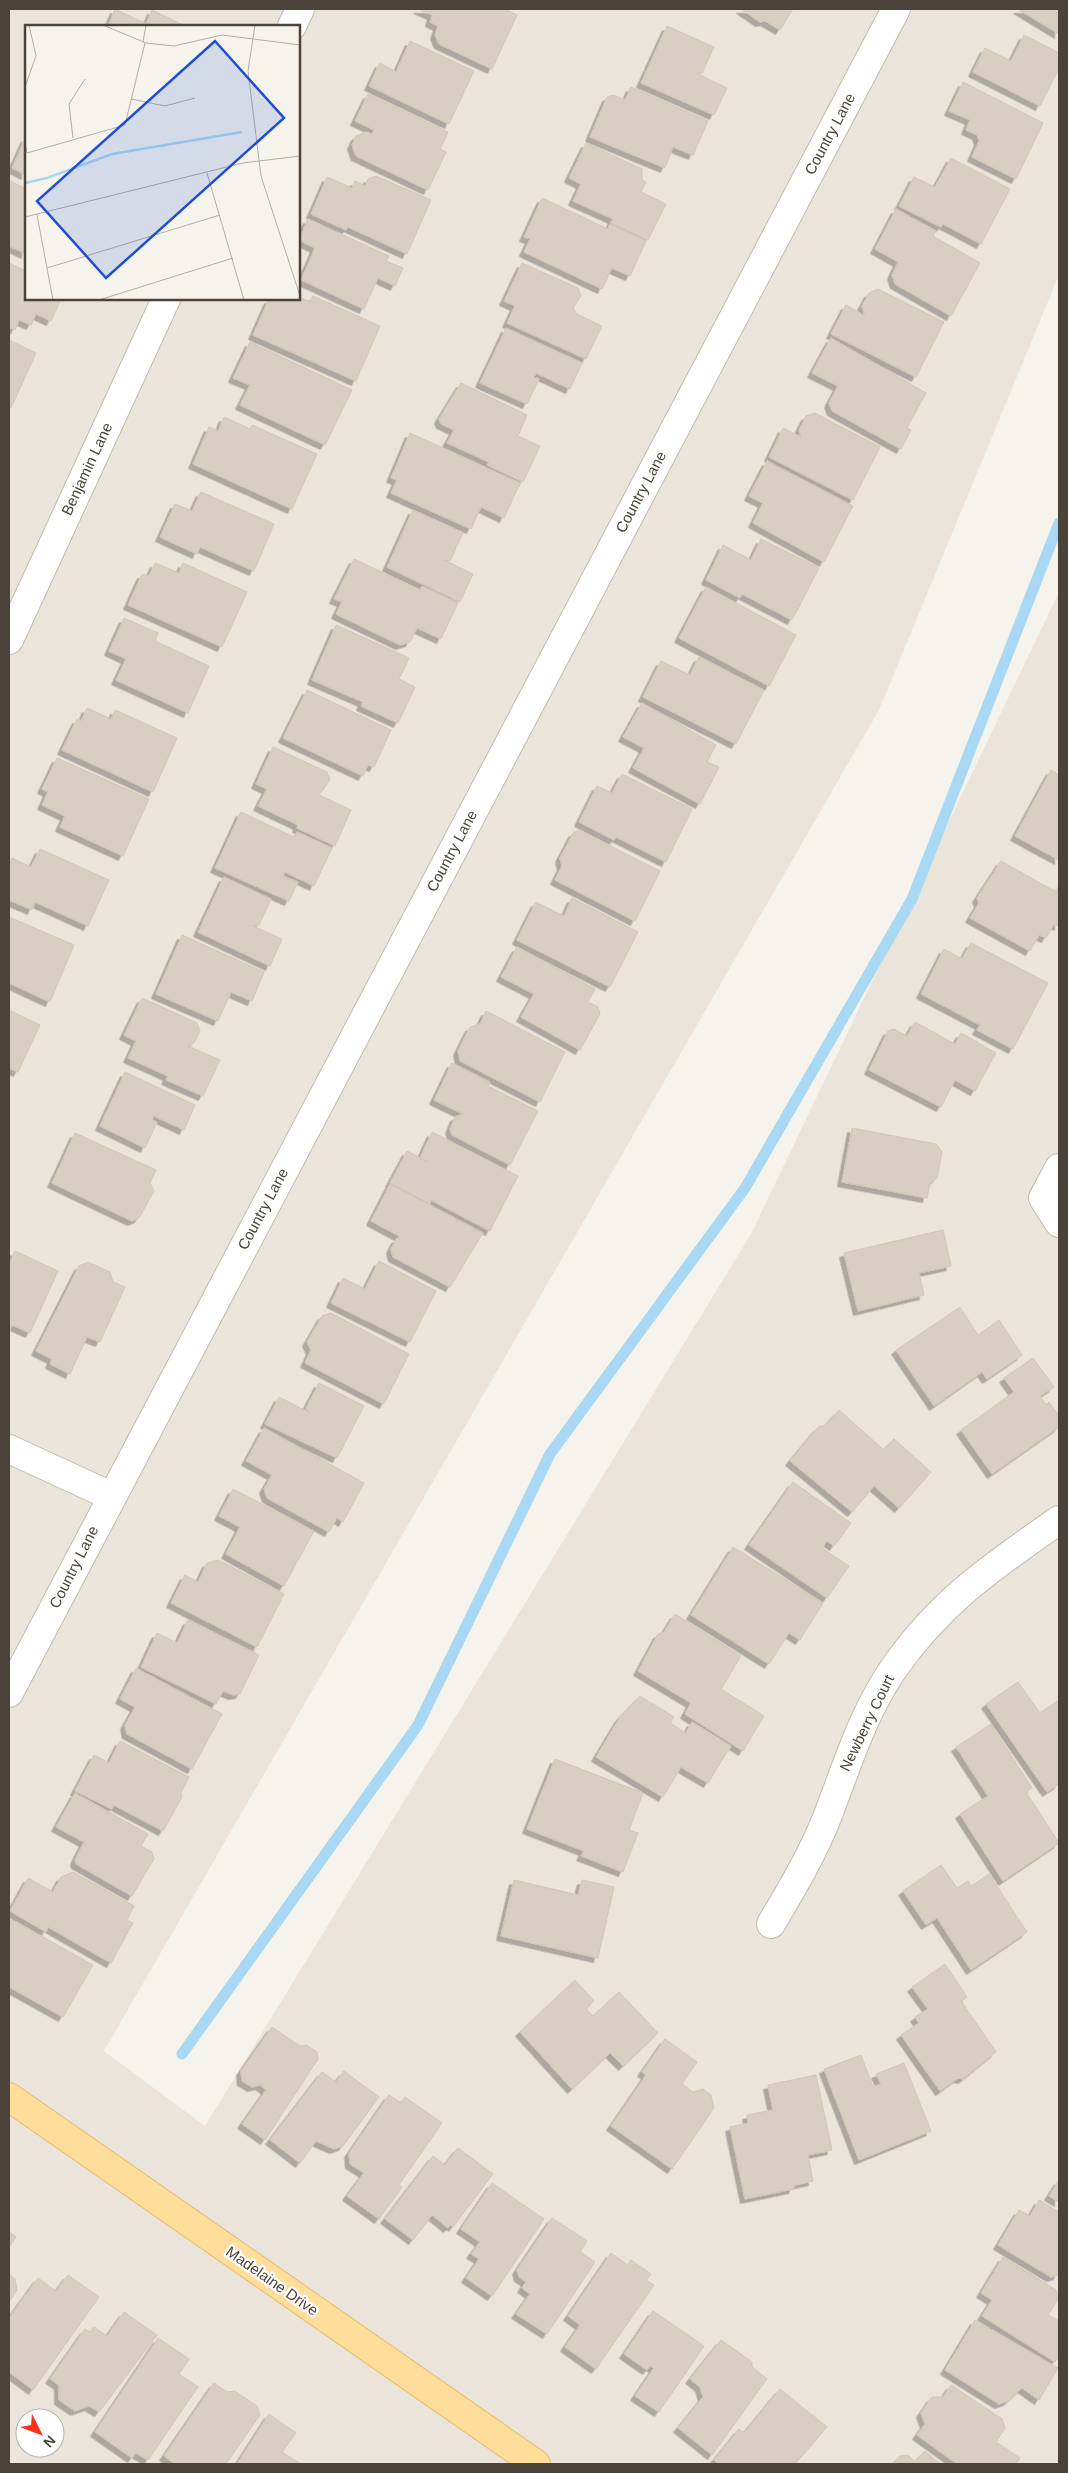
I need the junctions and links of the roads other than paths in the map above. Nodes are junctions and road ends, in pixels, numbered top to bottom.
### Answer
1 (300, 9) edge
2 (896, 9) edge
3 (292, 25) edge
4 (166, 300) edge
5 (9, 640) edge
6 (1059, 1168) edge
7 (1059, 1223) edge
8 (9, 1450) edge
9 (111, 1496) junction
10 (1059, 1520) edge
11 (9, 1693) edge
12 (771, 1924) dead end
13 (9, 2097) edge
14 (536, 2464) edge

1 - 3 street
2 - 9 street, Country Lane
4 - 5 street, Benjamin Lane
6 - 7 street
8 - 9 street
9 - 11 street, Country Lane
10 - 12 street, Newberry Court
13 - 14 main road, Madelaine Drive

